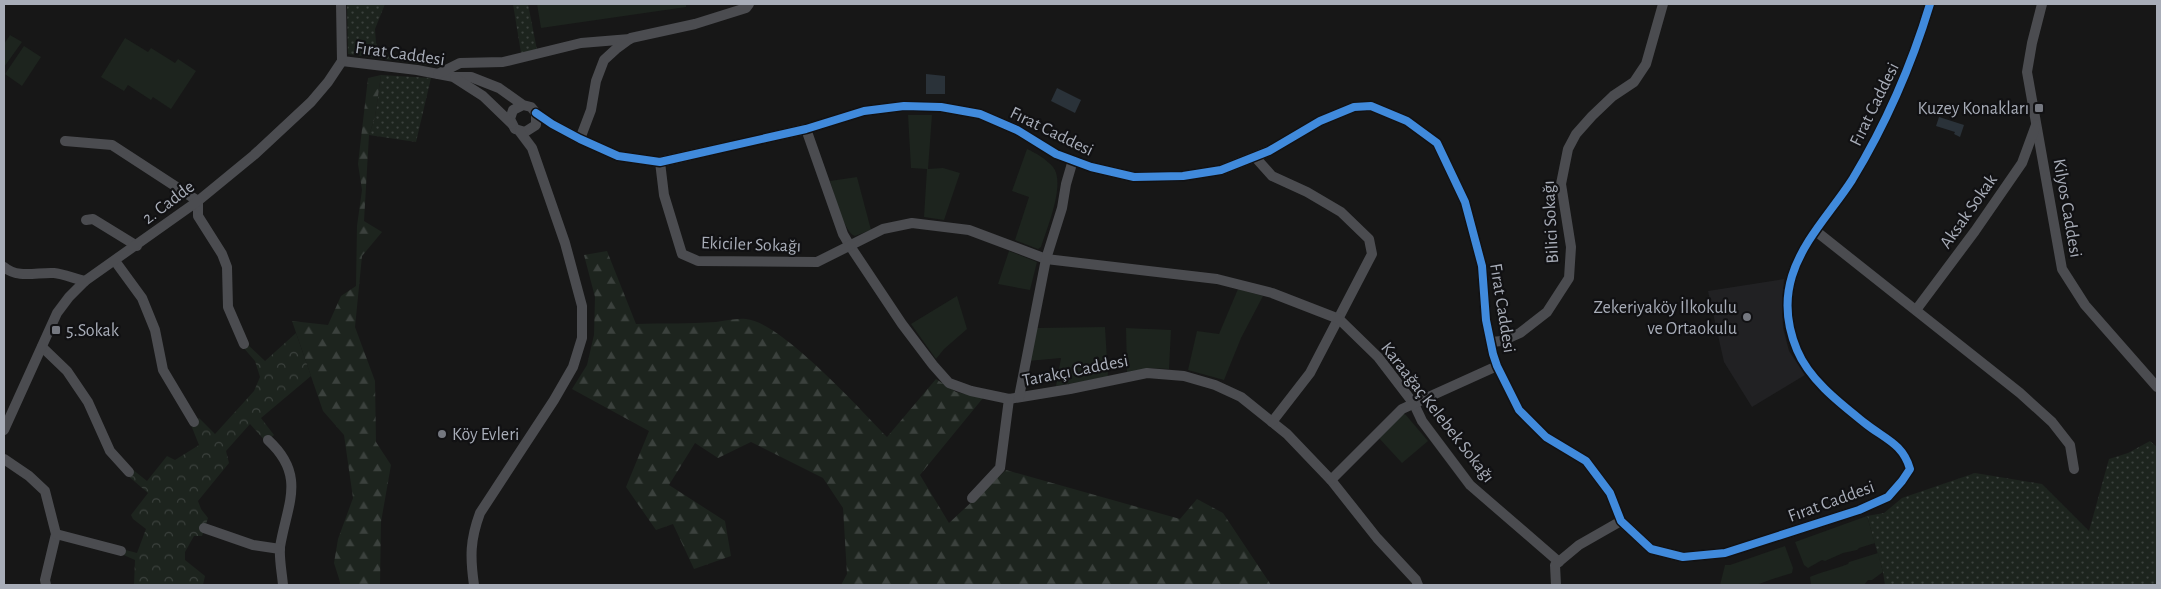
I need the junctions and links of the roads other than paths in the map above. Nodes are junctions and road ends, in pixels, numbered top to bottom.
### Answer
1 (749, 4) edge
2 (1663, 4) edge
3 (1930, 4) edge
4 (2042, 4) edge
5 (341, 6) edge
6 (631, 38) junction
7 (342, 61) junction
8 (438, 74) junction
9 (454, 77) junction
10 (523, 105) junction
11 (536, 113) junction
12 (512, 124) junction
13 (552, 124) junction
14 (2037, 124) junction
15 (535, 127) junction
16 (806, 129) junction
17 (520, 132) junction
18 (580, 140) junction
19 (64, 141) dead end
20 (532, 148) junction
21 (1255, 156) junction
22 (1073, 160) junction
23 (660, 162) junction
24 (198, 202) junction
25 (86, 220) dead end
26 (1817, 232) junction
27 (136, 246) junction
28 (850, 246) junction
29 (1046, 259) junction
30 (115, 261) junction
31 (4, 267) edge
32 (85, 281) junction
33 (1916, 310) junction
34 (1338, 319) junction
35 (1491, 342) junction
36 (244, 344) dead end
37 (42, 347) junction
38 (1497, 366) junction
39 (2157, 387) edge
40 (1014, 398) junction
41 (1414, 404) junction
42 (194, 422) dead end
43 (1272, 422) junction
44 (4, 430) edge
45 (268, 440) dead end
46 (4, 459) edge
47 (2074, 469) dead end
48 (129, 472) dead end
49 (1331, 480) junction
50 (972, 498) dead end
51 (1621, 521) junction
52 (204, 528) dead end
53 (56, 534) junction
54 (280, 549) junction
55 (121, 551) dead end
56 (1559, 562) junction
57 (46, 585) edge
58 (283, 585) edge
59 (474, 585) edge
60 (1418, 585) edge
61 (1556, 585) edge

1 - 6 street
2 - 35 street, Bilici Sokağı
3 - 26 street, Fırat Caddesi
4 - 14 street, Kilyos Caddesi
5 - 7 street
6 - 8 street
6 - 18 street
7 - 8 street, Fırat Caddesi
7 - 24 street, 2. Cadde
8 - 9 street, Fırat Caddesi
9 - 10 street, Fırat Caddesi
9 - 12 street, Fırat Caddesi
10 - 11 street
10 - 12 street
11 - 13 street, Fırat Caddesi
11 - 15 street
12 - 17 street
13 - 15 street
13 - 18 street, Fırat Caddesi
14 - 33 street, Aksak Sokak
14 - 39 street, Kilyos Caddesi
15 - 17 street
15 - 20 street
16 - 22 street, Fırat Caddesi
16 - 23 street, Fırat Caddesi
16 - 28 street, Tarakçı Caddesi
17 - 20 street
18 - 23 street, Fırat Caddesi
19 - 24 street
20 - 59 street
21 - 22 street, Fırat Caddesi
21 - 34 street
21 - 35 street, Fırat Caddesi
22 - 29 street
23 - 28 street, Ekiciler Sokağı
24 - 27 street, 2. Cadde
24 - 36 street
25 - 27 street
26 - 33 street
26 - 51 street, Fırat Caddesi
27 - 30 street, 2. Cadde
28 - 29 street, Ekiciler Sokağı
28 - 40 street, Tarakçı Caddesi
29 - 34 street, Karaağaç Kelebek Sokağı
29 - 40 street
30 - 32 street, 2. Cadde
30 - 42 street
31 - 32 street
32 - 37 street, 2. Cadde
33 - 47 street
34 - 41 street, Karaağaç Kelebek Sokağı
34 - 43 street
35 - 38 street, Fırat Caddesi
37 - 44 street, 2. Cadde
37 - 48 street
38 - 41 street
38 - 51 street, Fırat Caddesi
40 - 43 street, Tarakçı Caddesi
40 - 50 street
41 - 49 street
41 - 56 street, Karaağaç Kelebek Sokağı
43 - 49 street, Tarakçı Caddesi
45 - 54 street
46 - 53 street
49 - 60 street, Tarakçı Caddesi
51 - 56 street
52 - 54 street
53 - 55 street
53 - 57 street
54 - 58 street
56 - 61 street

